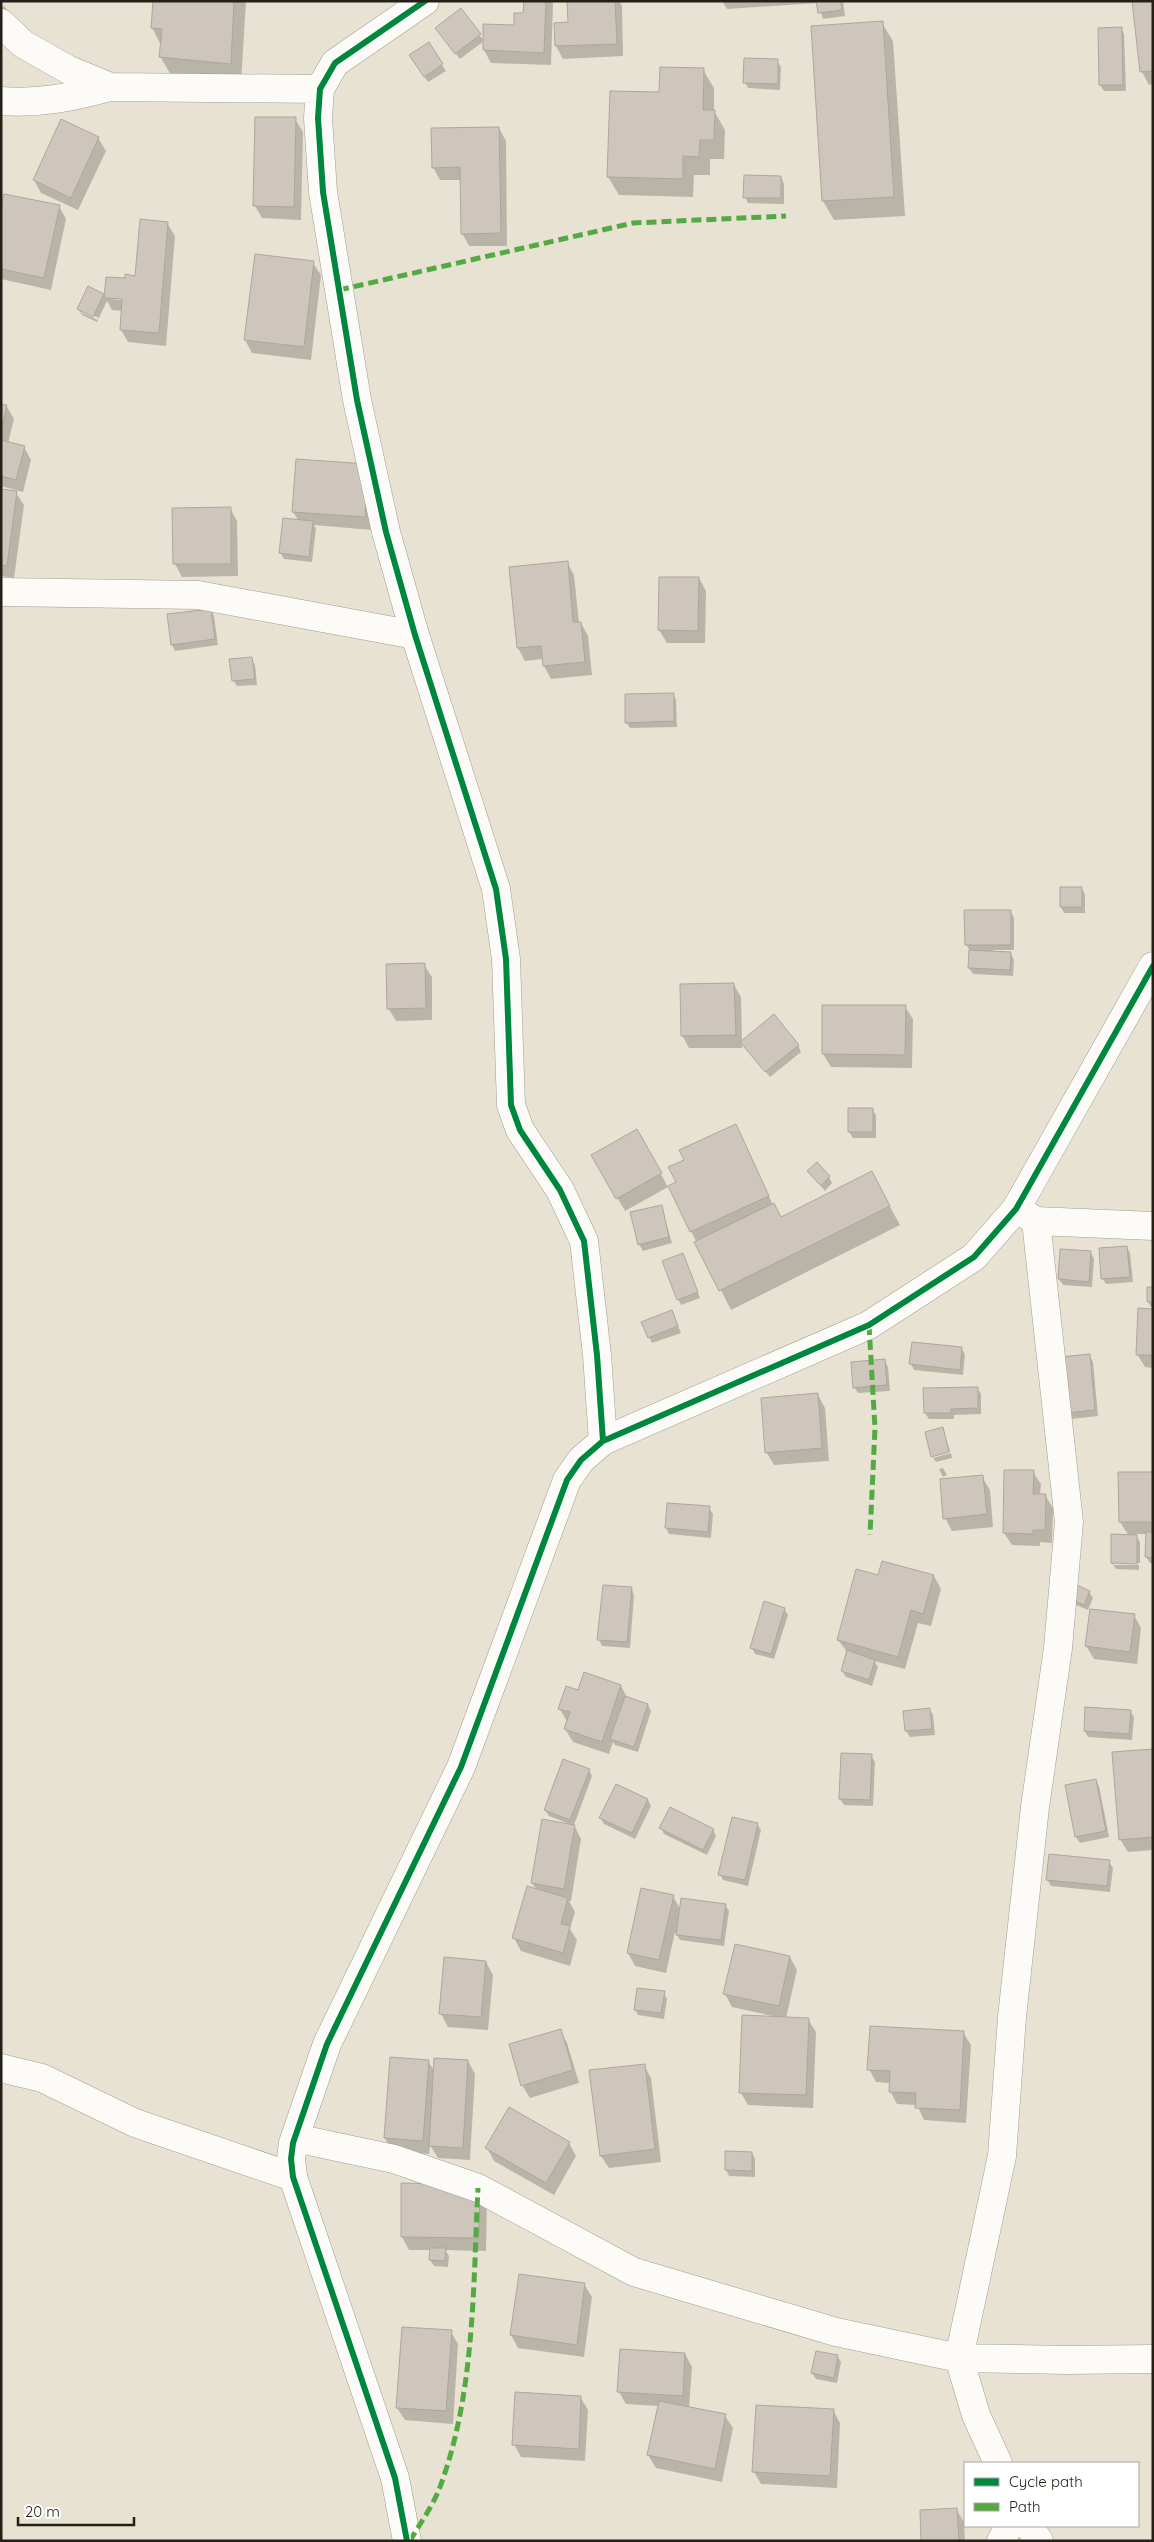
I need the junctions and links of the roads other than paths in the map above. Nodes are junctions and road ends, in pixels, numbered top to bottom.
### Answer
1 (425, 1) edge
2 (1, 23) edge
3 (110, 87) junction
4 (320, 89) junction
5 (1, 101) edge
6 (1, 592) edge
7 (415, 635) junction
8 (1153, 966) edge
9 (1026, 1215) junction
10 (1153, 1226) edge
11 (603, 1441) junction
12 (1, 2068) edge
13 (295, 2138) junction
14 (293, 2177) junction
15 (959, 2358) junction
16 (1153, 2359) edge
17 (998, 2462) edge
18 (1008, 2527) edge
19 (1030, 2527) edge
20 (407, 2541) edge
21 (1001, 2541) edge
22 (1039, 2541) edge

1 - 4 street
2 - 3 street
3 - 4 street
3 - 5 street
4 - 7 street
6 - 7 street
7 - 11 street
8 - 9 street
9 - 10 street
9 - 11 street
9 - 15 street
11 - 13 street
12 - 14 street
13 - 14 street
13 - 15 street
14 - 20 street
15 - 16 street
15 - 17 street
18 - 21 street
19 - 22 street

